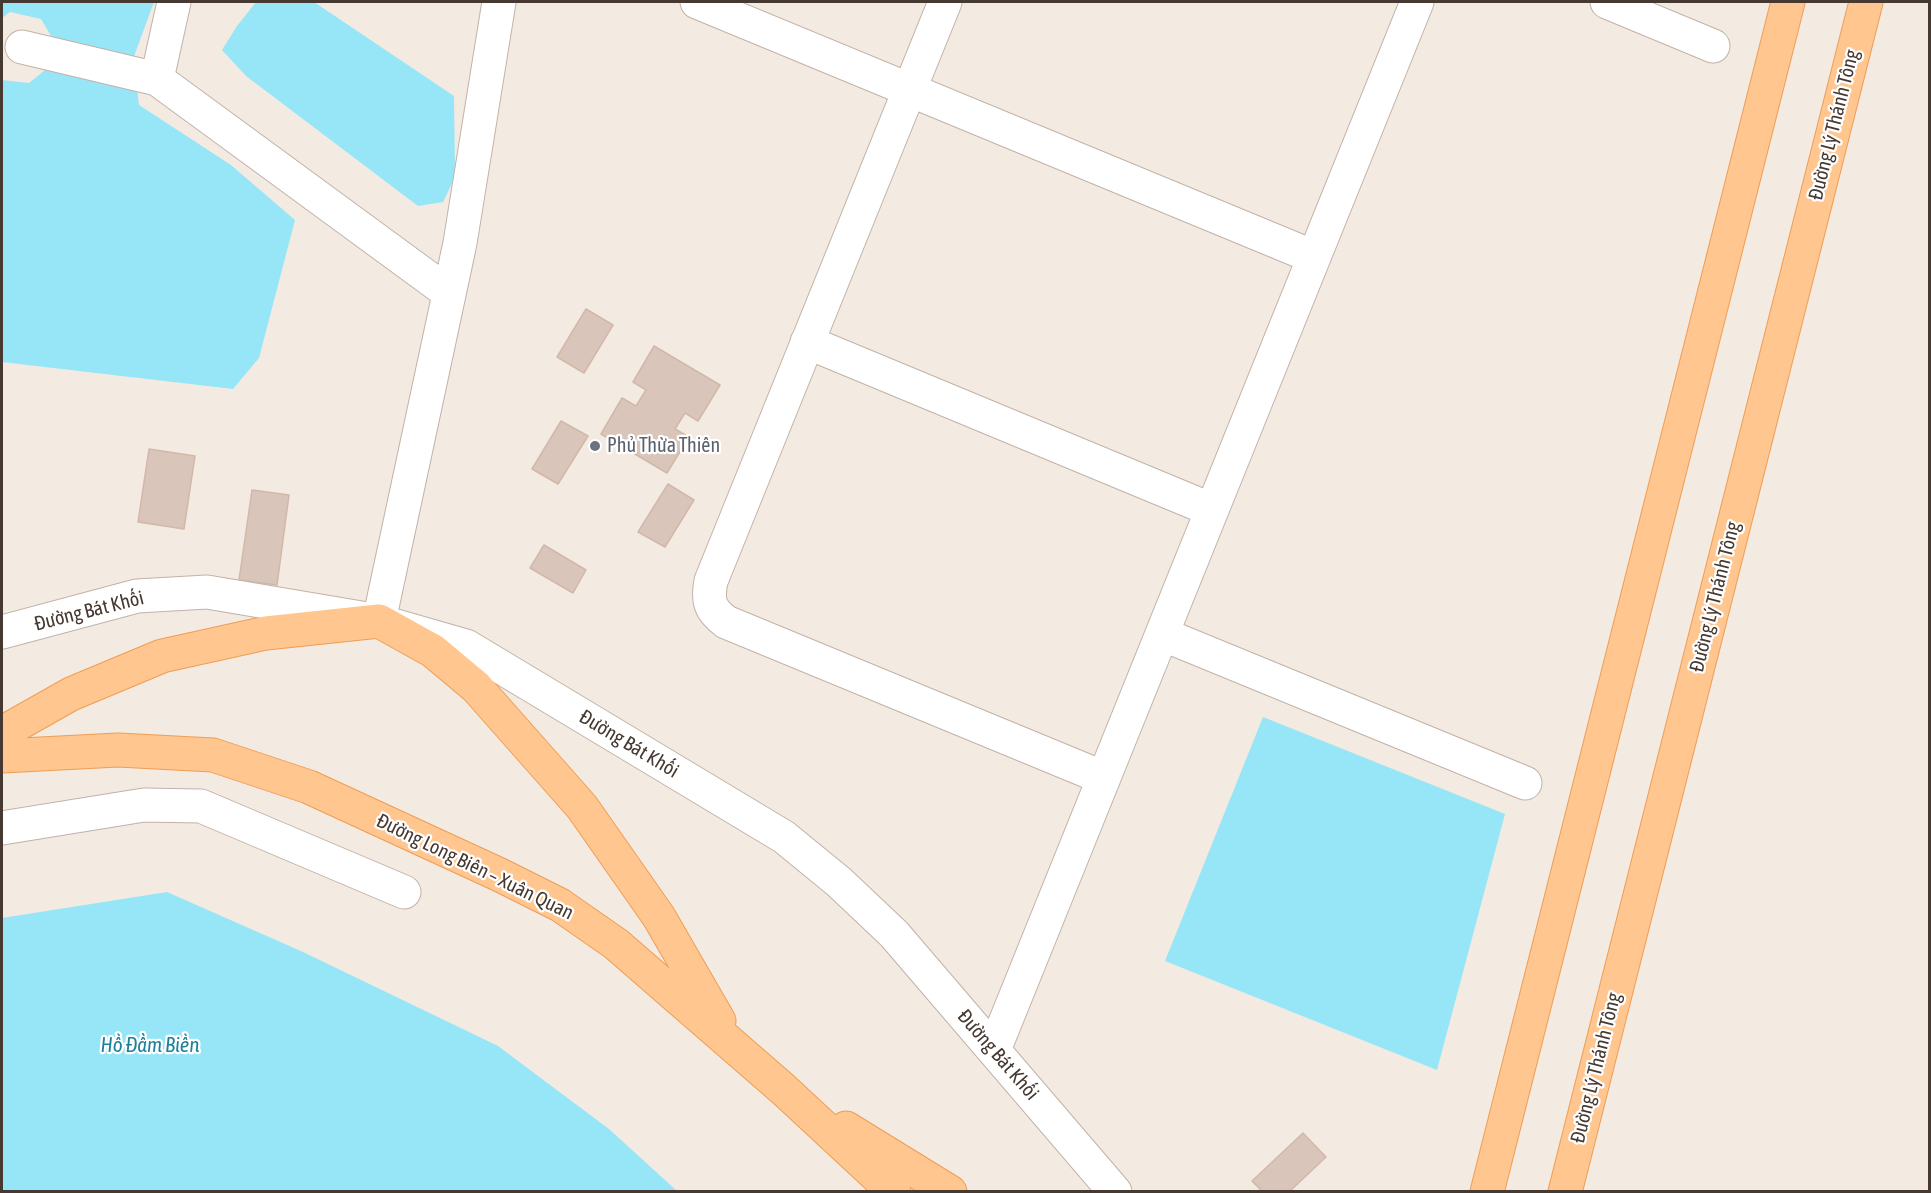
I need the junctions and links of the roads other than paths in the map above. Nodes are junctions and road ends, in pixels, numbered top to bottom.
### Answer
1 (174, 2) edge
2 (499, 2) edge
3 (697, 2) edge
4 (945, 2) edge
5 (1417, 2) edge
6 (1607, 2) edge
7 (1788, 2) edge
8 (1866, 2) edge
9 (1713, 45) dead end
10 (22, 47) dead end
11 (150, 77) junction
12 (909, 89) junction
13 (1314, 257) junction
14 (448, 293) junction
15 (807, 342) junction
16 (1212, 510) junction
17 (378, 621) junction
18 (2, 632) edge
19 (1162, 634) junction
20 (2, 733) edge
21 (2, 756) edge
22 (1104, 778) junction
23 (1525, 783) dead end
24 (2, 828) edge
25 (404, 892) dead end
26 (731, 1044) junction
27 (994, 1050) junction
28 (783, 1089) junction
29 (894, 1191) edge
30 (950, 1191) edge
31 (1114, 1191) edge
32 (1487, 1191) edge
33 (1565, 1191) edge

1 - 11 street
2 - 14 street
3 - 12 street
4 - 12 street
5 - 13 street
6 - 9 street
7 - 32 main road
8 - 33 main road, Đường Lý Thánh Tông
10 - 11 street
11 - 14 street
12 - 13 street
12 - 15 street
13 - 16 street
14 - 17 street
15 - 16 street
15 - 22 street
16 - 19 street
17 - 18 street, Đường Bát Khối
17 - 20 main road
17 - 26 main road
17 - 27 street, Đường Bát Khối
19 - 22 street
19 - 23 street
21 - 26 main road, Đường Long Biên – Xuân Quan
22 - 27 street
24 - 25 street
26 - 28 main road, Đường Long Biên – Xuân Quan
27 - 31 street, Đường Bát Khối
28 - 29 main road, Đường Long Biên – Xuân Quan
28 - 30 main road

